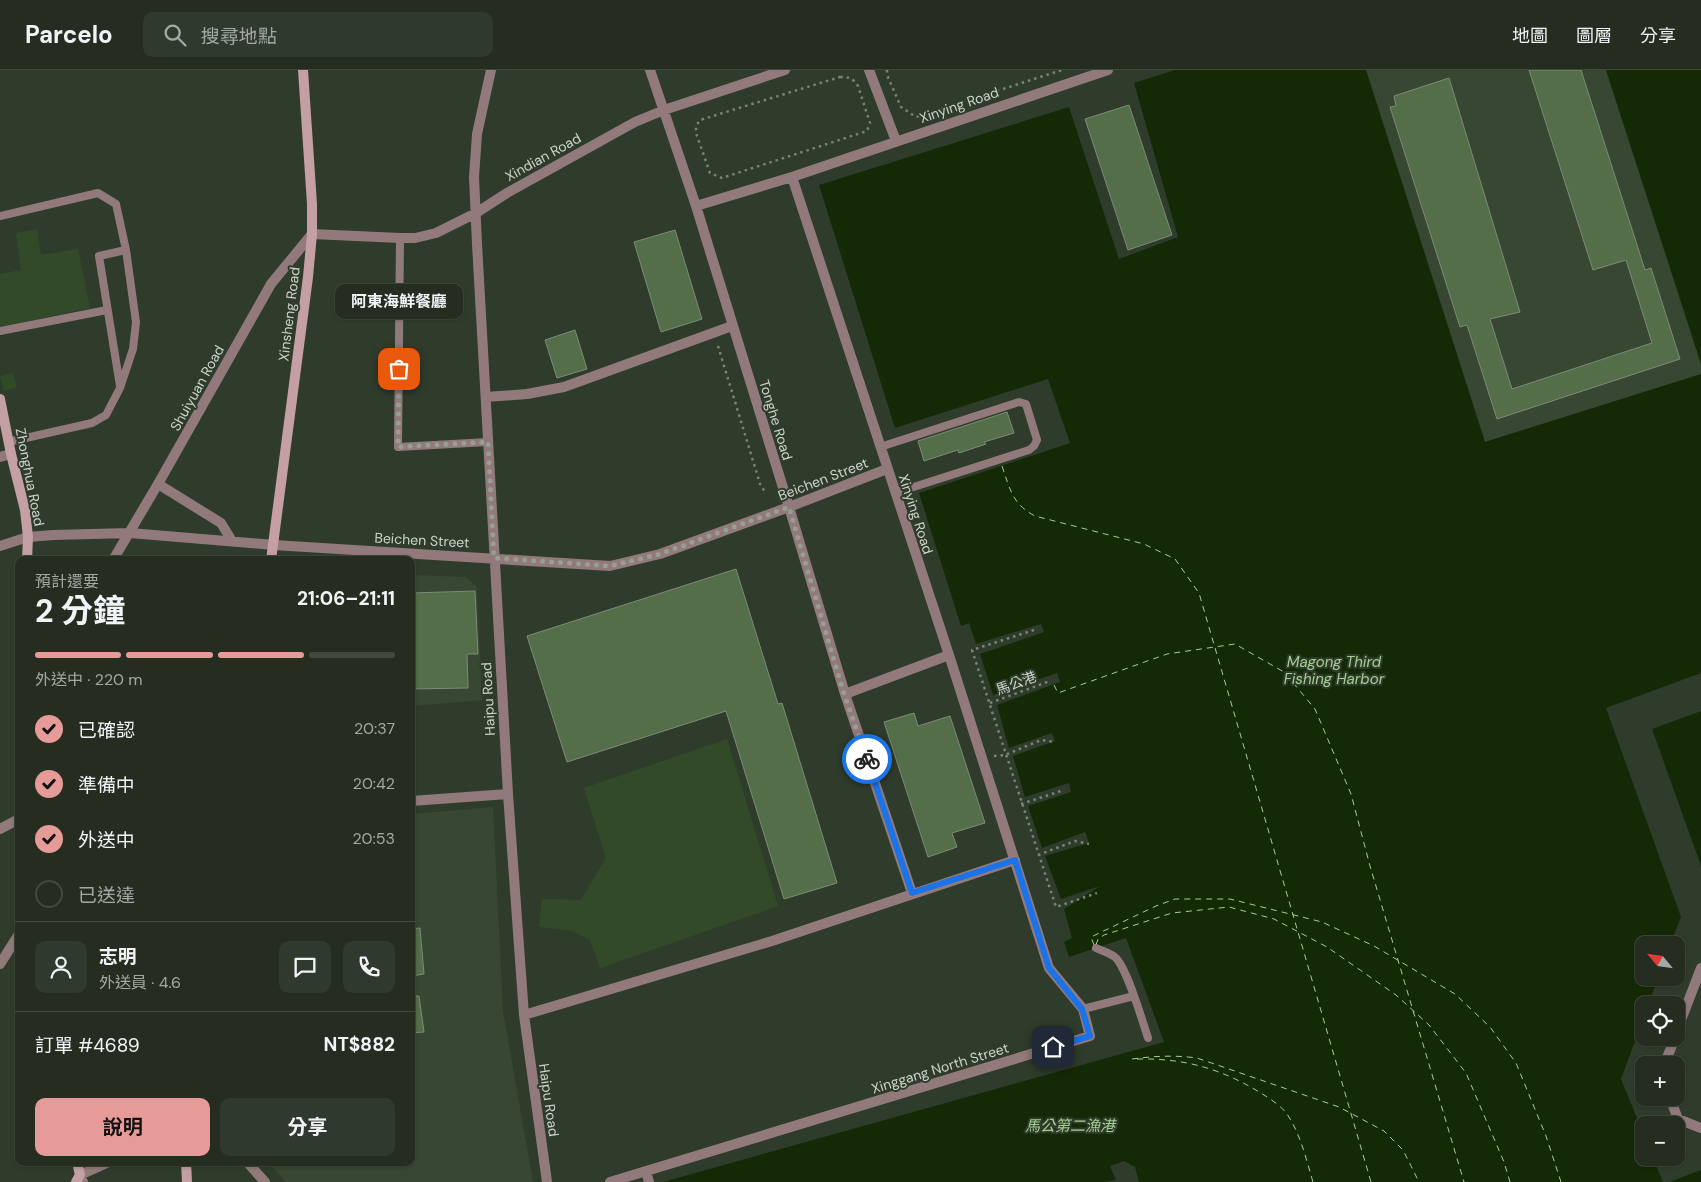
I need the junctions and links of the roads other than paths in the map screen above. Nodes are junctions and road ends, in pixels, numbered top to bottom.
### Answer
1 (303, 70) edge
2 (491, 70) edge
3 (650, 70) edge
4 (785, 70) edge
5 (868, 70) edge
6 (1108, 70) edge
7 (664, 110) junction
8 (896, 141) junction
9 (792, 177) junction
10 (696, 206) junction
11 (476, 213) junction
12 (0, 216) edge
13 (312, 234) junction
14 (400, 238) junction
15 (126, 250) junction
16 (107, 310) junction
17 (732, 326) junction
18 (0, 331) edge
19 (120, 388) junction
20 (486, 396) junction
21 (0, 399) edge
22 (8, 442) junction
23 (488, 442) junction
24 (880, 447) junction
25 (11, 454) junction
26 (0, 457) edge
27 (887, 469) junction
28 (158, 484) junction
29 (895, 493) junction
30 (789, 507) junction
31 (130, 534) junction
32 (28, 537) junction
33 (232, 541) junction
34 (274, 545) junction
35 (0, 546) edge
36 (27, 556) edge
37 (116, 556) edge
38 (272, 556) edge
39 (494, 558) junction
40 (949, 655) junction
41 (844, 694) junction
42 (508, 794) junction
43 (415, 801) edge
44 (15, 821) edge
45 (0, 829) edge
46 (1015, 860) junction
47 (912, 893) junction
48 (15, 940) edge
49 (1096, 948) dead end
50 (0, 964) edge
51 (1701, 968) edge
52 (1134, 996) junction
53 (1082, 1009) junction
54 (1685, 1010) edge
55 (524, 1015) junction
56 (1148, 1038) dead end
57 (1673, 1106) edge
58 (1701, 1128) edge
59 (78, 1166) edge
60 (103, 1166) edge
61 (186, 1166) edge
62 (251, 1166) edge
63 (647, 1177) edge
64 (80, 1180) edge
65 (187, 1182) edge
66 (265, 1182) edge
67 (547, 1182) edge
68 (610, 1182) edge

1 - 13 main road, Xinsheng Road
2 - 11 street, Haipu Road
3 - 7 street, Tonghe Road
4 - 7 street, Xindian Road
5 - 8 street
6 - 8 street, Xinying Road
7 - 10 street, Tonghe Road
7 - 11 street, Xindian Road
8 - 9 street, Xinying Road
9 - 10 street, Xinying Road
9 - 24 street, Xinying Road
10 - 17 street, Tonghe Road
11 - 14 street, Xindian Road
11 - 20 street, Haipu Road
12 - 15 lane
13 - 14 street, Xindian Road
13 - 28 street, Shuiyuan Road
13 - 34 main road, Xinsheng Road
14 - 23 lane
15 - 16 lane
15 - 19 lane
16 - 18 lane
16 - 19 lane
17 - 20 street
17 - 30 street, Tonghe Road
19 - 22 lane
20 - 23 street, Haipu Road
21 - 22 main road, Zhonghua Road
22 - 25 main road, Zhonghua Road
23 - 39 street, Haipu Road
24 - 27 street, Xinying Road
24 - 29 lane
25 - 26 street
25 - 32 main road, Zhonghua Road
27 - 29 street, Xinying Road
27 - 30 street, Beichen Street
28 - 31 street, Shuiyuan Road
28 - 33 street
29 - 40 street, Xinying Road
30 - 39 street, Beichen Street
30 - 41 street, Tonghe Road
31 - 32 street, Beichen Street
31 - 33 street, Beichen Street
31 - 37 street, Shuiyuan Road
32 - 35 street, Beichen Street
32 - 36 main road, Zhonghua Road
33 - 34 street, Beichen Street
34 - 38 main road, Xinsheng Road
34 - 39 street, Beichen Street
39 - 42 street, Haipu Road
40 - 41 street
40 - 46 street, Xinying Road
41 - 47 street, Tonghe Road
42 - 43 street
42 - 55 street, Haipu Road
44 - 45 street
46 - 47 street
46 - 53 street, Xinggang North Street
47 - 55 street
48 - 50 street
49 - 52 lane
51 - 54 street
52 - 53 lane
52 - 56 lane
53 - 63 street, Xinggang North Street
55 - 67 street, Haipu Road
57 - 58 street
59 - 64 main road
60 - 64 street
61 - 65 main road
62 - 66 street
63 - 68 street, Xinggang North Street

